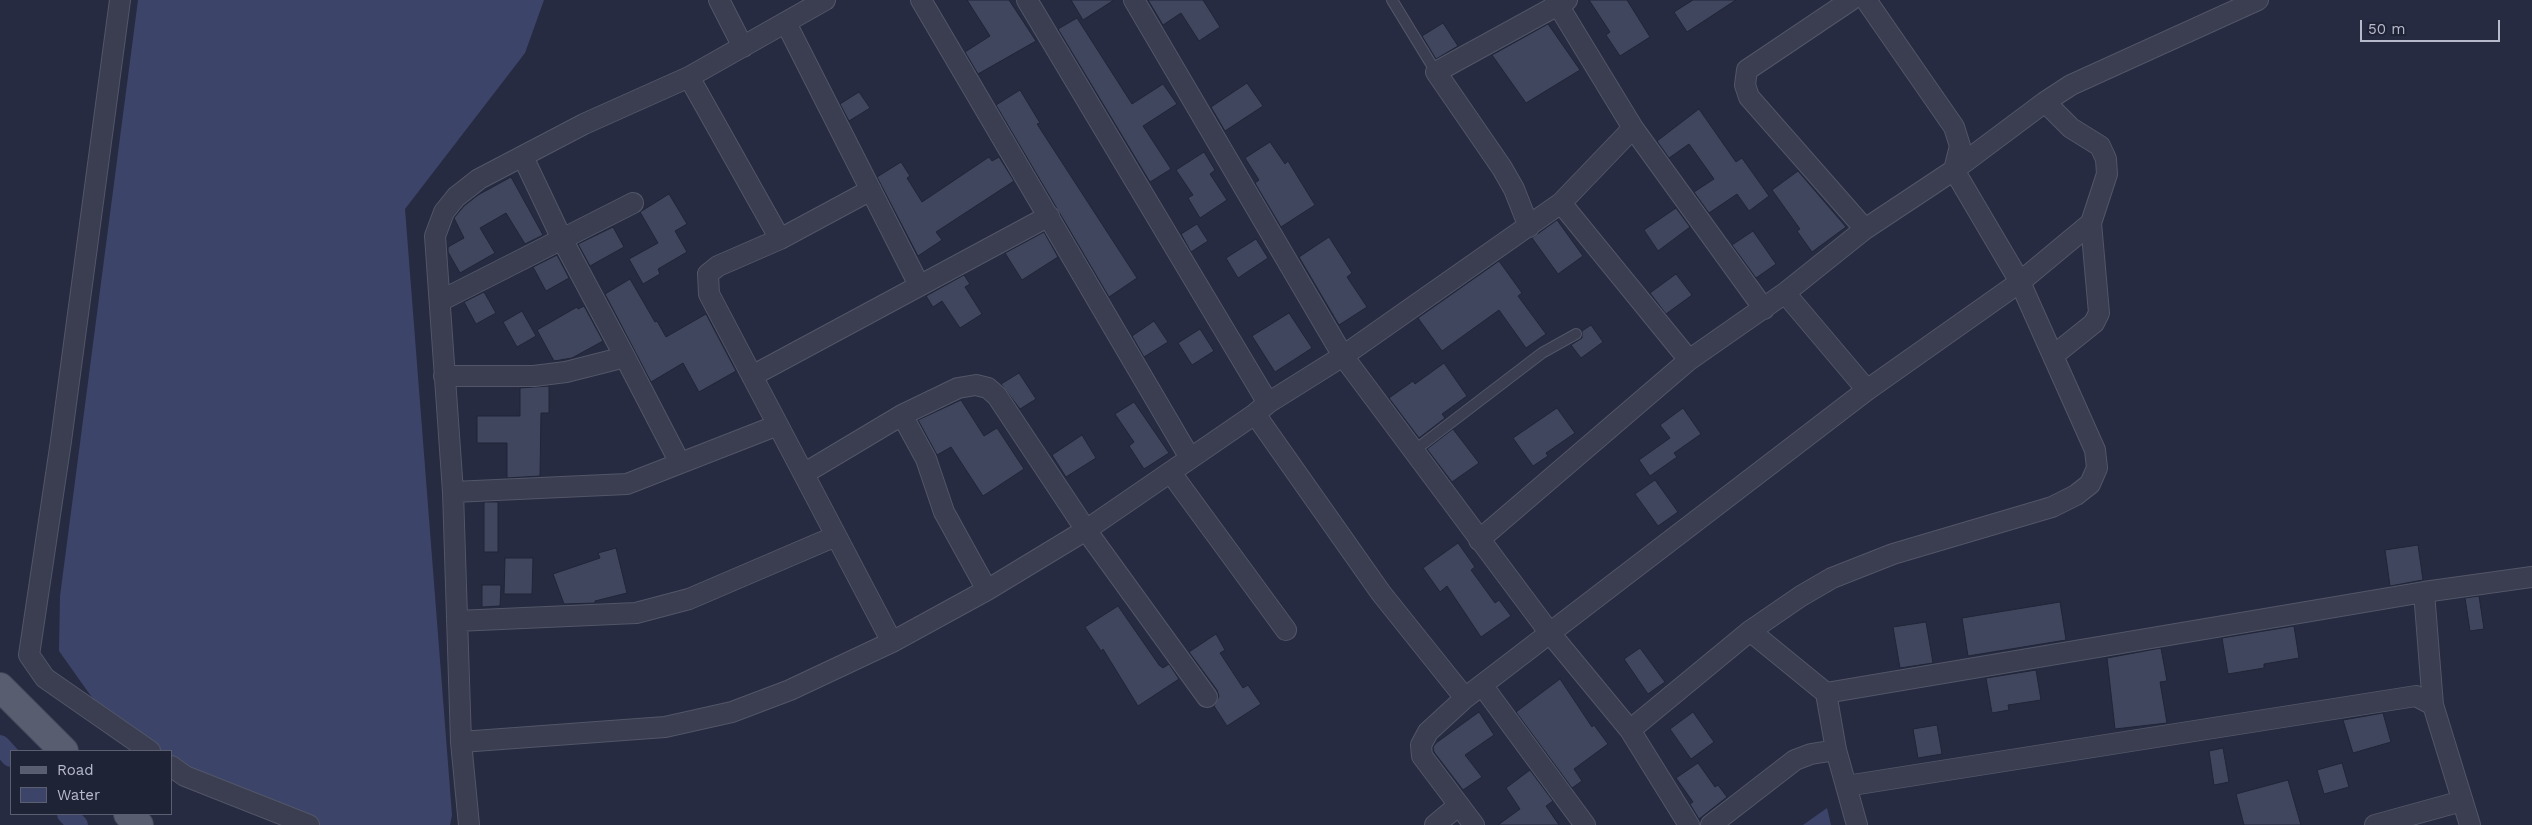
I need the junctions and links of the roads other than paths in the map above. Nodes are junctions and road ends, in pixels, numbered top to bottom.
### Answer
1 (120, 0) edge
2 (719, 0) edge
3 (823, 0) edge
4 (921, 0) edge
5 (1027, 0) edge
6 (1134, 0) edge
7 (1392, 0) edge
8 (1851, 0) edge
9 (1866, 0) edge
10 (2258, 0) edge
11 (1560, 2) edge
12 (786, 23) junction
13 (743, 47) junction
14 (1436, 72) junction
15 (690, 77) junction
16 (2045, 102) junction
17 (1633, 128) junction
18 (523, 157) junction
19 (1954, 170) junction
20 (871, 190) junction
21 (633, 204) dead end
22 (1562, 204) junction
23 (1049, 216) junction
24 (2091, 223) junction
25 (1530, 227) junction
26 (1865, 230) junction
27 (562, 239) junction
28 (780, 239) junction
29 (2020, 282) junction
30 (919, 285) junction
31 (1785, 292) junction
32 (440, 301) junction
33 (1764, 309) junction
34 (1576, 334) dead end
35 (2054, 355) junction
36 (1344, 356) junction
37 (625, 357) junction
38 (1689, 360) junction
39 (444, 376) junction
40 (752, 376) junction
41 (1867, 390) junction
42 (1262, 409) junction
43 (902, 415) junction
44 (778, 425) junction
45 (1415, 450) junction
46 (1190, 458) junction
47 (680, 464) junction
48 (805, 473) junction
49 (1171, 473) junction
50 (453, 492) junction
51 (1086, 530) junction
52 (836, 536) junction
53 (1479, 540) junction
54 (2532, 577) edge
55 (987, 590) junction
56 (2424, 592) junction
57 (457, 621) junction
58 (1286, 630) dead end
59 (1750, 631) junction
60 (1549, 632) junction
61 (892, 642) junction
62 (1482, 685) junction
63 (0, 687) edge
64 (1826, 693) junction
65 (1206, 697) dead end
66 (1465, 698) junction
67 (2433, 706) junction
68 (1630, 730) junction
69 (461, 742) junction
70 (63, 750) edge
71 (149, 750) edge
72 (1836, 750) junction
73 (172, 767) edge
74 (1846, 786) junction
75 (2462, 801) junction
76 (1459, 805) junction
77 (129, 815) edge
78 (139, 825) edge
79 (309, 825) edge
80 (469, 825) edge
81 (1435, 825) edge
82 (1474, 825) edge
83 (1585, 825) edge
84 (1689, 825) edge
85 (1711, 825) edge
86 (1857, 825) edge
87 (2375, 825) edge
88 (2470, 825) edge

1 - 71 street
2 - 13 street
3 - 12 street
4 - 23 street
5 - 42 street
6 - 36 street
7 - 14 lane
8 - 26 street
9 - 19 street
10 - 16 street
11 - 14 street
11 - 17 street
12 - 13 street
12 - 20 street
13 - 15 street
14 - 25 street
15 - 18 street
15 - 28 street
16 - 19 street
16 - 24 street
17 - 22 street
17 - 33 street
18 - 27 street
18 - 32 street
19 - 26 street
19 - 29 street
20 - 28 street
20 - 30 street
21 - 27 street
22 - 25 street
22 - 38 street
23 - 30 street
23 - 46 street
24 - 29 street
24 - 35 street
25 - 36 street
26 - 31 street
27 - 32 street
27 - 37 street
28 - 40 street
29 - 35 street
29 - 41 street
30 - 40 street
31 - 33 street
31 - 41 street
32 - 39 street
33 - 38 street
34 - 45 lane
35 - 59 street
36 - 42 street
36 - 45 street
37 - 39 street
37 - 47 street
38 - 53 street
39 - 50 street
40 - 44 street
41 - 60 street
42 - 46 street
42 - 66 street
43 - 48 street
43 - 51 street
43 - 55 street
44 - 47 street
44 - 48 street
45 - 53 street
46 - 49 street
47 - 50 street
48 - 52 street
49 - 51 street
49 - 58 street
50 - 57 street
51 - 55 street
51 - 65 street
52 - 57 street
52 - 61 street
53 - 60 street
54 - 56 street
55 - 61 street
56 - 64 street
56 - 67 street
57 - 69 street
59 - 64 street
59 - 68 street
60 - 62 street
60 - 68 street
61 - 69 street
62 - 66 street
62 - 83 street
63 - 70 main road
64 - 72 street
66 - 76 street
67 - 74 street
67 - 75 street
68 - 84 street
69 - 80 street
72 - 74 street
72 - 85 street
73 - 79 street
74 - 86 street
75 - 87 street
75 - 88 street
76 - 81 street
76 - 82 street
77 - 78 main road

